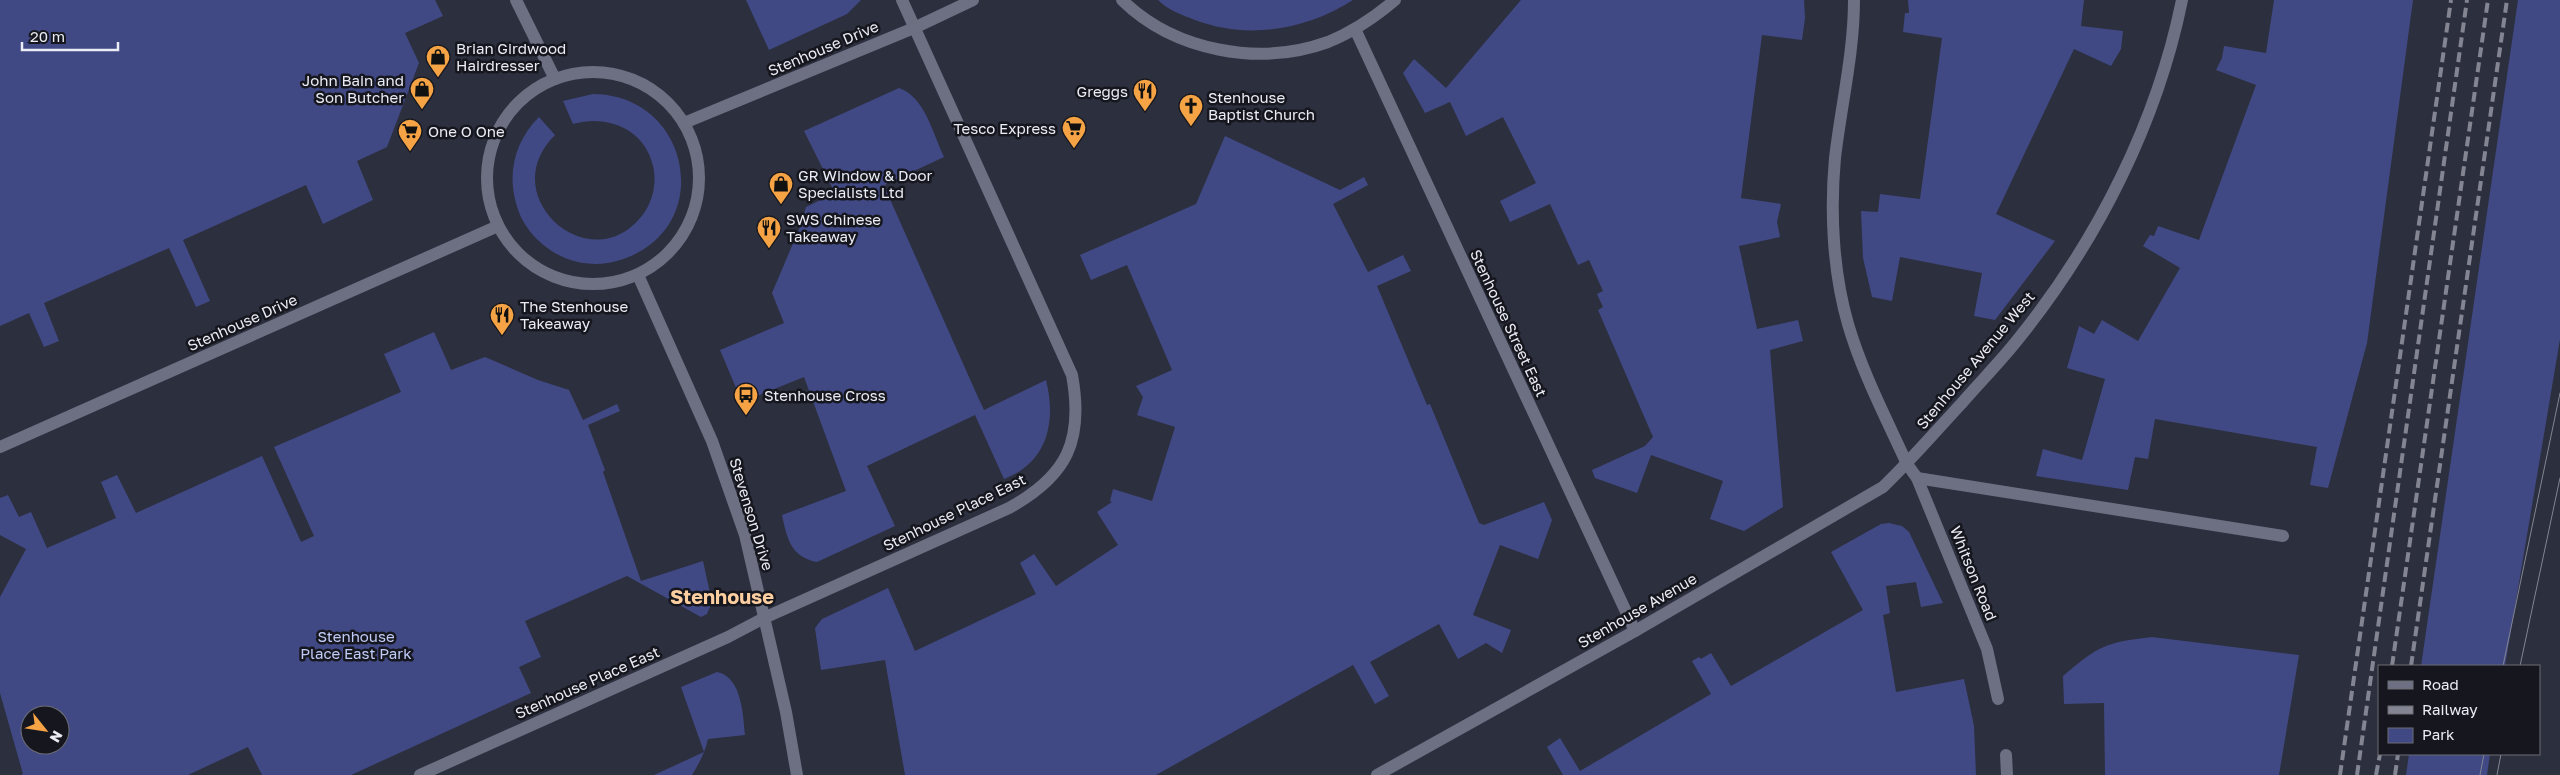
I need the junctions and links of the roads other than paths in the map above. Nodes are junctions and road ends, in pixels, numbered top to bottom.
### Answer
1 (516, 0) edge
2 (902, 0) edge
3 (973, 0) edge
4 (1122, 0) edge
5 (1395, 0) edge
6 (1854, 0) edge
7 (2182, 0) edge
8 (914, 28) junction
9 (1355, 29) junction
10 (555, 79) junction
11 (684, 123) junction
12 (498, 226) junction
13 (638, 274) junction
14 (0, 447) edge
15 (1906, 464) junction
16 (1917, 478) junction
17 (2283, 536) dead end
18 (764, 618) junction
19 (1634, 631) junction
20 (1998, 699) dead end
21 (2006, 755) dead end
22 (420, 775) edge
23 (797, 775) edge
24 (1377, 775) edge
25 (2007, 775) edge

1 - 10 street
2 - 8 street, Stenhouse Place East
3 - 8 street, Stenhouse Drive
4 - 9 street
5 - 9 street
6 - 15 street, Whitson Road
7 - 15 street, Stenhouse Avenue West
8 - 11 street, Stenhouse Drive
8 - 18 street, Stenhouse Place East
9 - 19 street, Stenhouse Street East
10 - 11 street
10 - 12 street
11 - 13 street
12 - 13 street
12 - 14 street, Stenhouse Drive
13 - 18 street, Stevenson Drive
15 - 16 street, Whitson Road
15 - 19 street, Stenhouse Avenue
16 - 17 street
16 - 20 street, Whitson Road
18 - 22 street, Stenhouse Place East
18 - 23 street, Stevenson Drive
19 - 24 street, Stenhouse Avenue
21 - 25 street

